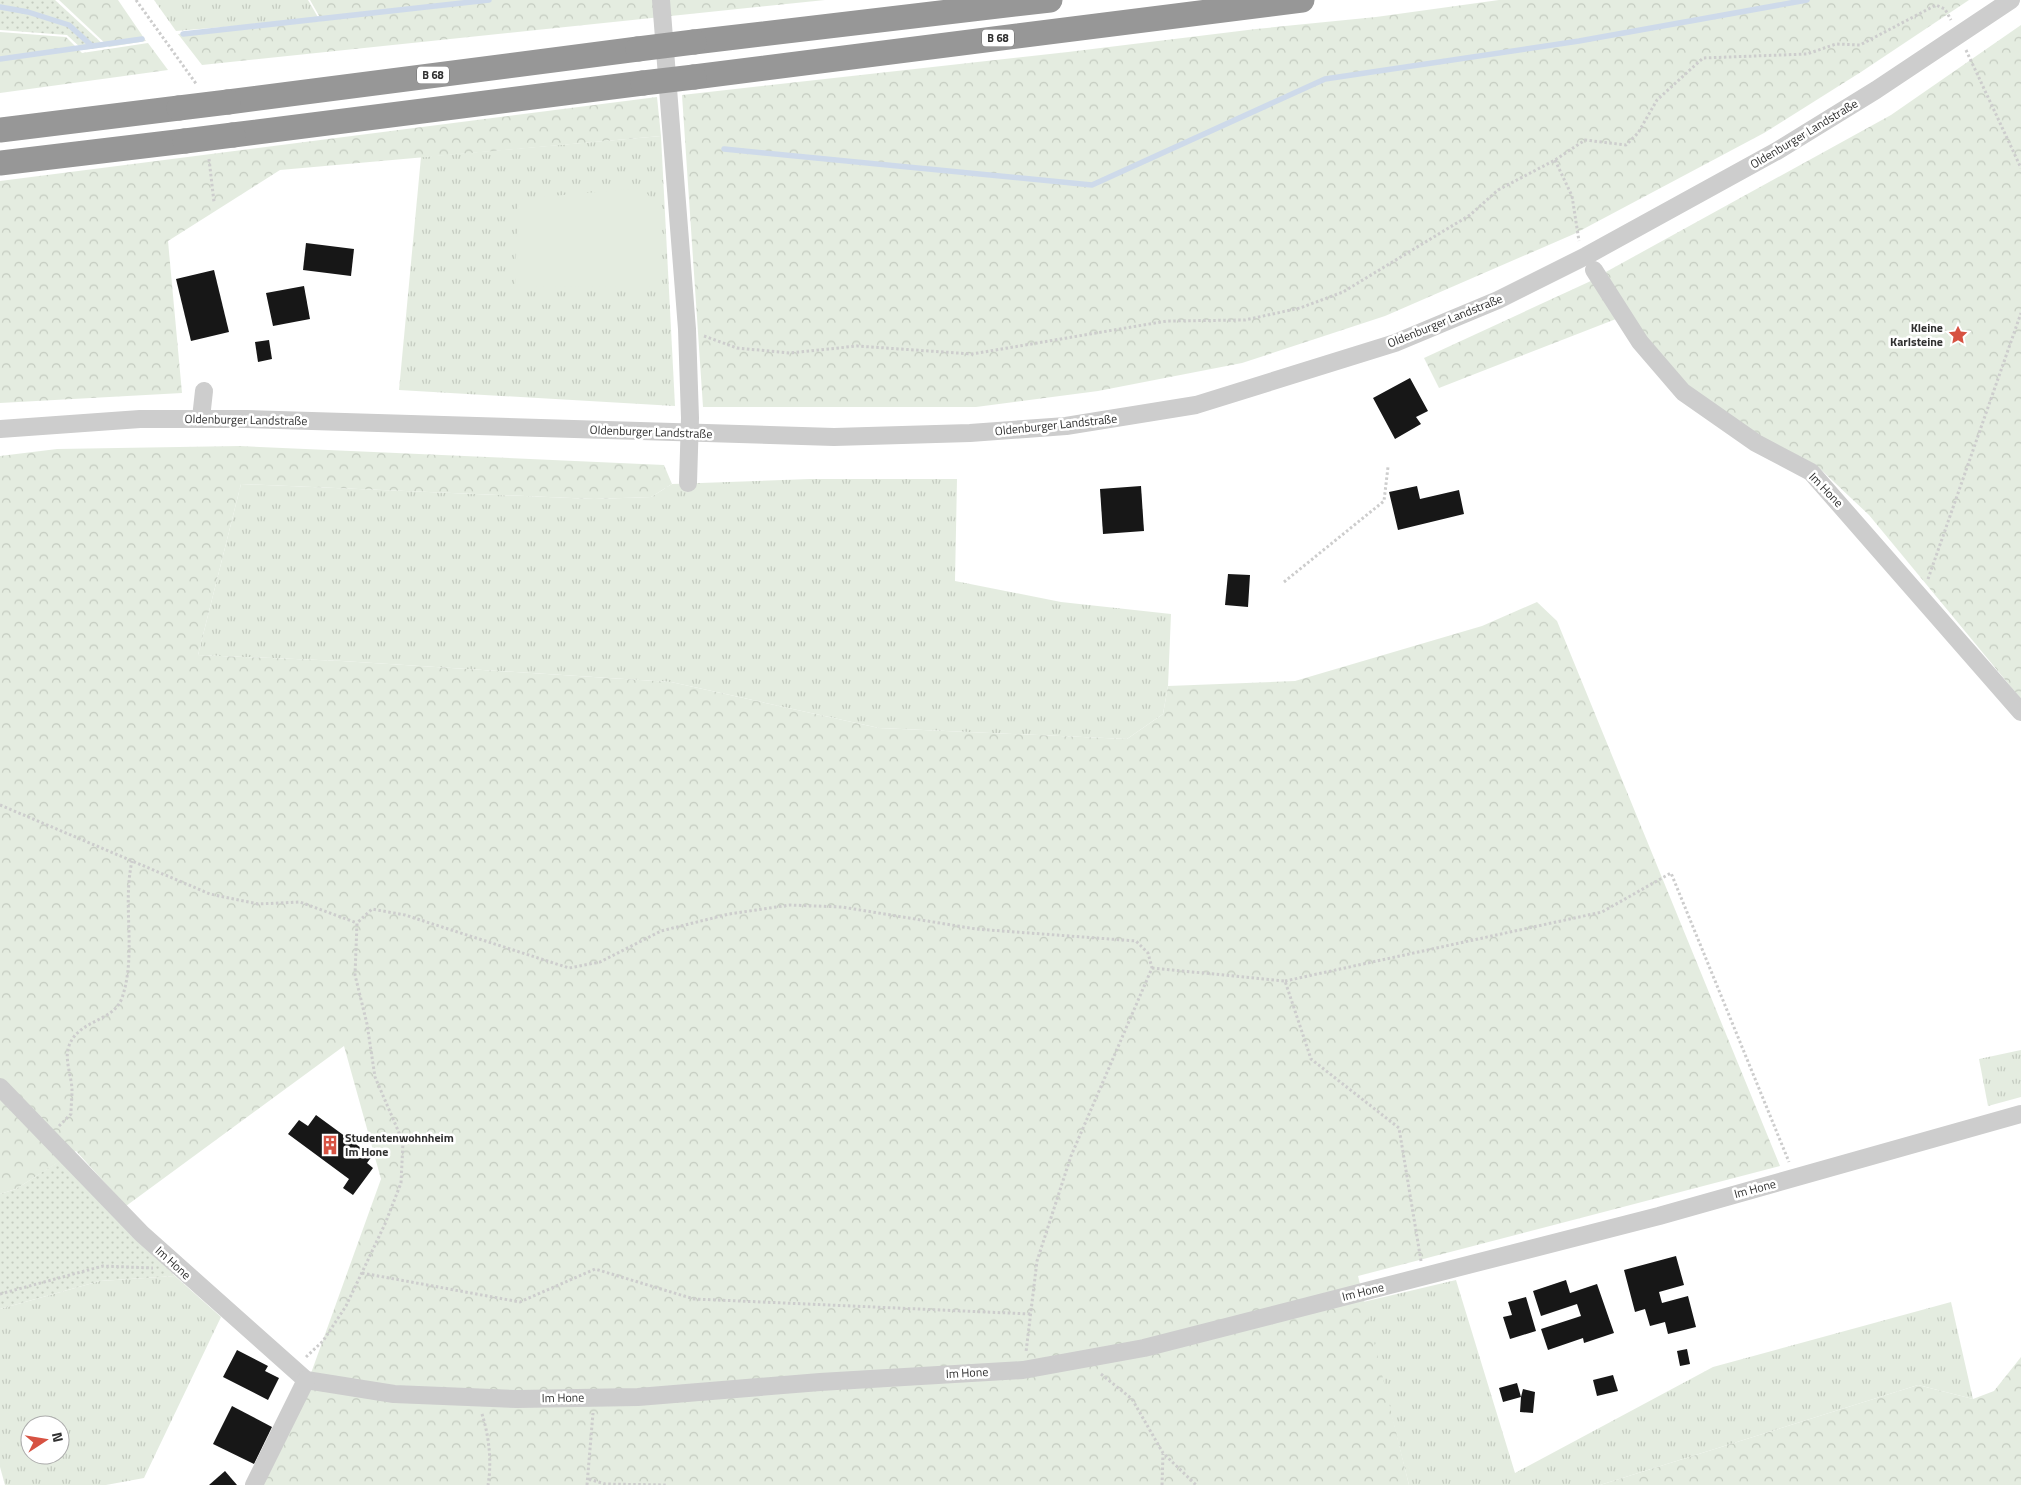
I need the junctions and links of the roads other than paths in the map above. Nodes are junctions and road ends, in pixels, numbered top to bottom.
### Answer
1 (661, 0) edge
2 (1050, 0) edge
3 (1302, 0) edge
4 (2011, 0) edge
5 (0, 130) edge
6 (0, 163) edge
7 (1587, 256) junction
8 (204, 391) dead end
9 (201, 418) junction
10 (0, 429) edge
11 (690, 434) junction
12 (688, 483) dead end
13 (2021, 712) edge
14 (0, 1087) edge
15 (2021, 1114) edge
16 (300, 1374) junction
17 (254, 1485) edge

1 - 11 street
2 - 5 highway, B 68, bridge
3 - 6 highway, B 68, bridge
4 - 7 street, Oldenburger Landstraße
7 - 11 street, Oldenburger Landstraße
7 - 13 street, Im Hone
8 - 9 street
9 - 10 street, Oldenburger Landstraße
9 - 11 street, Oldenburger Landstraße
11 - 12 street
14 - 16 street, Im Hone
15 - 16 street, Im Hone
16 - 17 street

